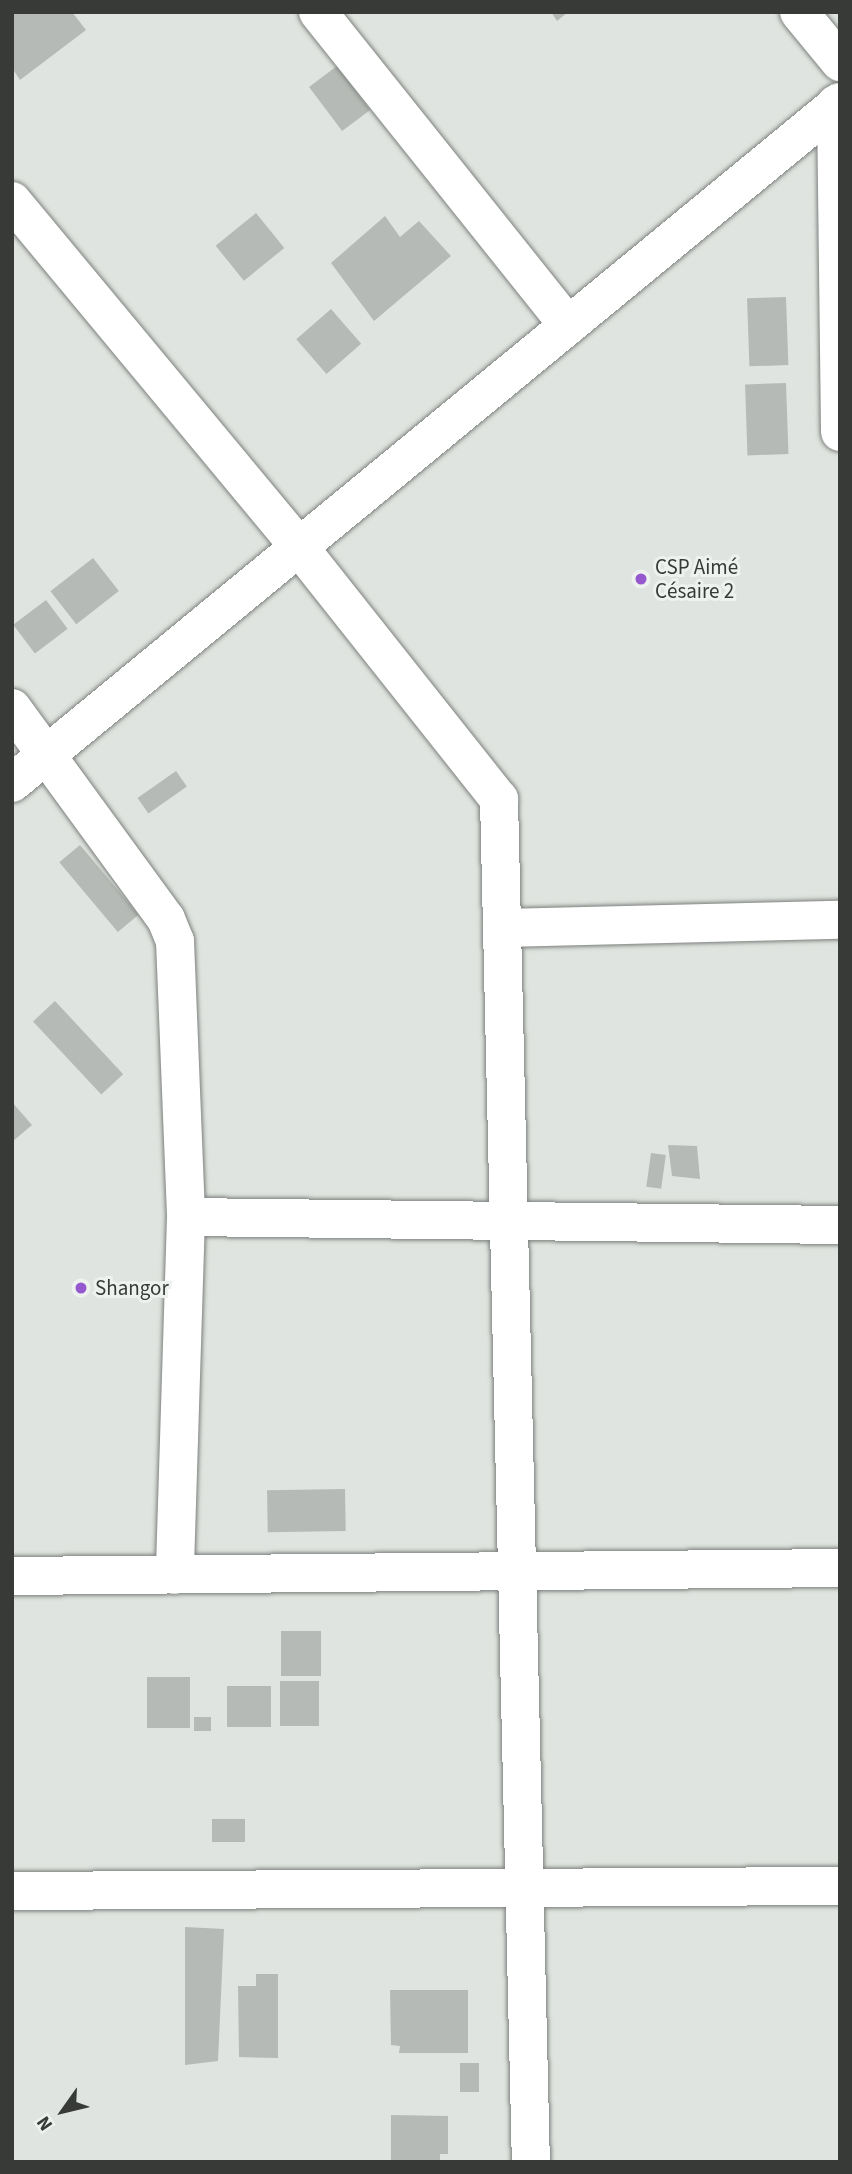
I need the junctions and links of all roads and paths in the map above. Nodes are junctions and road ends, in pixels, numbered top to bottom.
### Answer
1 (318, 12) edge
2 (799, 12) edge
3 (840, 62) edge
4 (838, 103) edge
5 (12, 201) edge
6 (568, 326) junction
7 (840, 432) edge
8 (299, 547) junction
9 (12, 708) edge
10 (49, 753) junction
11 (12, 783) edge
12 (840, 920) edge
13 (502, 928) junction
14 (186, 1217) junction
15 (510, 1221) junction
16 (840, 1224) edge
17 (840, 1569) edge
18 (517, 1572) junction
19 (175, 1574) junction
20 (12, 1576) edge
21 (840, 1886) edge
22 (524, 1888) junction
23 (12, 1891) edge
24 (531, 2162) edge

1 - 6 street
2 - 3 street
4 - 6 street
4 - 7 street
5 - 8 street
6 - 8 street
8 - 10 street
8 - 13 street
9 - 10 street
10 - 11 street
10 - 14 street
12 - 13 street
13 - 15 street
14 - 15 street
14 - 19 street
15 - 16 street
15 - 18 street
17 - 18 street
18 - 19 street
18 - 22 street
19 - 20 street
21 - 22 street
22 - 23 street
22 - 24 street

